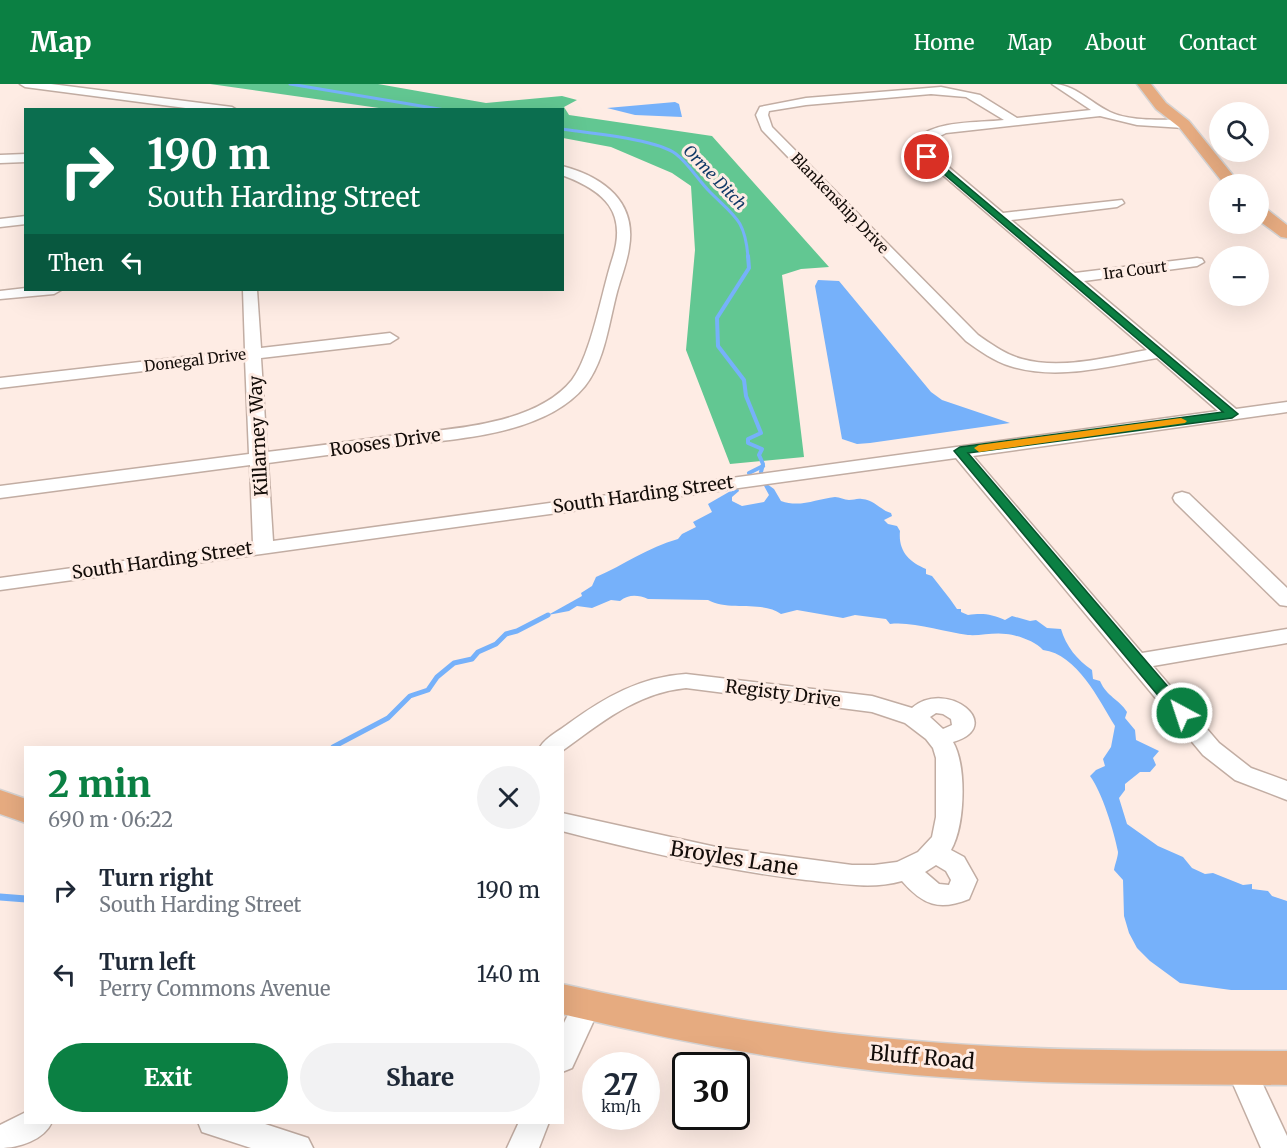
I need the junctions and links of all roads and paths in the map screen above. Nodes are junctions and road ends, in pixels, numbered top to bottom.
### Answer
1 (25, 84) edge
2 (1057, 84) edge
3 (1144, 84) edge
4 (1161, 84) edge
5 (216, 108) edge
6 (1101, 112) junction
7 (1014, 121) junction
8 (1184, 124) junction
9 (24, 158) edge
10 (0, 159) edge
11 (564, 171) edge
12 (1224, 174) edge
13 (1117, 203) dead end
14 (1000, 217) junction
15 (1269, 219) edge
16 (24, 220) edge
17 (0, 223) edge
18 (1287, 233) edge
19 (1197, 262) dead end
20 (1072, 278) junction
21 (43, 291) edge
22 (250, 291) edge
23 (0, 295) edge
24 (390, 338) dead end
25 (254, 353) junction
26 (1159, 353) junction
27 (0, 383) edge
28 (1287, 407) edge
29 (1232, 414) junction
30 (960, 451) junction
31 (259, 460) junction
32 (0, 492) edge
33 (1182, 498) dead end
34 (262, 546) junction
35 (0, 584) edge
36 (1287, 600) edge
37 (1287, 636) edge
38 (1138, 662) junction
39 (915, 719) junction
40 (937, 739) junction
41 (553, 746) edge
42 (1280, 789) edge
43 (0, 801) edge
44 (24, 810) edge
45 (948, 819) joint
46 (564, 822) edge
47 (934, 852) junction
48 (907, 869) junction
49 (575, 1002) edge
50 (564, 1050) edge
51 (1241, 1068) junction
52 (1287, 1068) edge
53 (33, 1124) edge
54 (219, 1124) edge
55 (533, 1124) edge
56 (0, 1140) edge
57 (297, 1148) edge
58 (523, 1148) edge
59 (1277, 1148) edge

1 - 5 street
2 - 6 street
3 - 8 main road
4 - 8 main road
6 - 7 street
6 - 8 street
7 - 14 street
7 - 26 street, Blankenship Drive
8 - 12 main road
9 - 10 street
11 - 31 street, Rooses Drive
13 - 14 street
14 - 20 street
15 - 18 main road
16 - 17 street
19 - 20 street, Ira Court
20 - 26 street
21 - 23 street
22 - 25 street, Killarney Way
24 - 25 street, Donegal Drive
25 - 27 street, Donegal Drive
25 - 31 street, Killarney Way
26 - 29 street
28 - 29 street, South Harding Street
29 - 30 street, South Harding Street
30 - 34 street, South Harding Street
30 - 38 street
31 - 32 street, Rooses Drive
31 - 34 street, Killarney Way
33 - 36 street
34 - 35 street, South Harding Street
37 - 38 street
38 - 42 street
39 - 40 street, Registy Drive
39 - 40 street
39 - 41 street, Registy Drive
40 - 45 street, Registy Drive
43 - 44 main road
45 - 47 street, Broyles Lane
46 - 48 street, Broyles Lane
47 - 48 street, Broyles Lane
47 - 48 street
49 - 50 street
49 - 51 main road, Bluff Road
51 - 52 main road, Bluff Road
51 - 59 street
53 - 56 street
54 - 57 street
55 - 58 street

